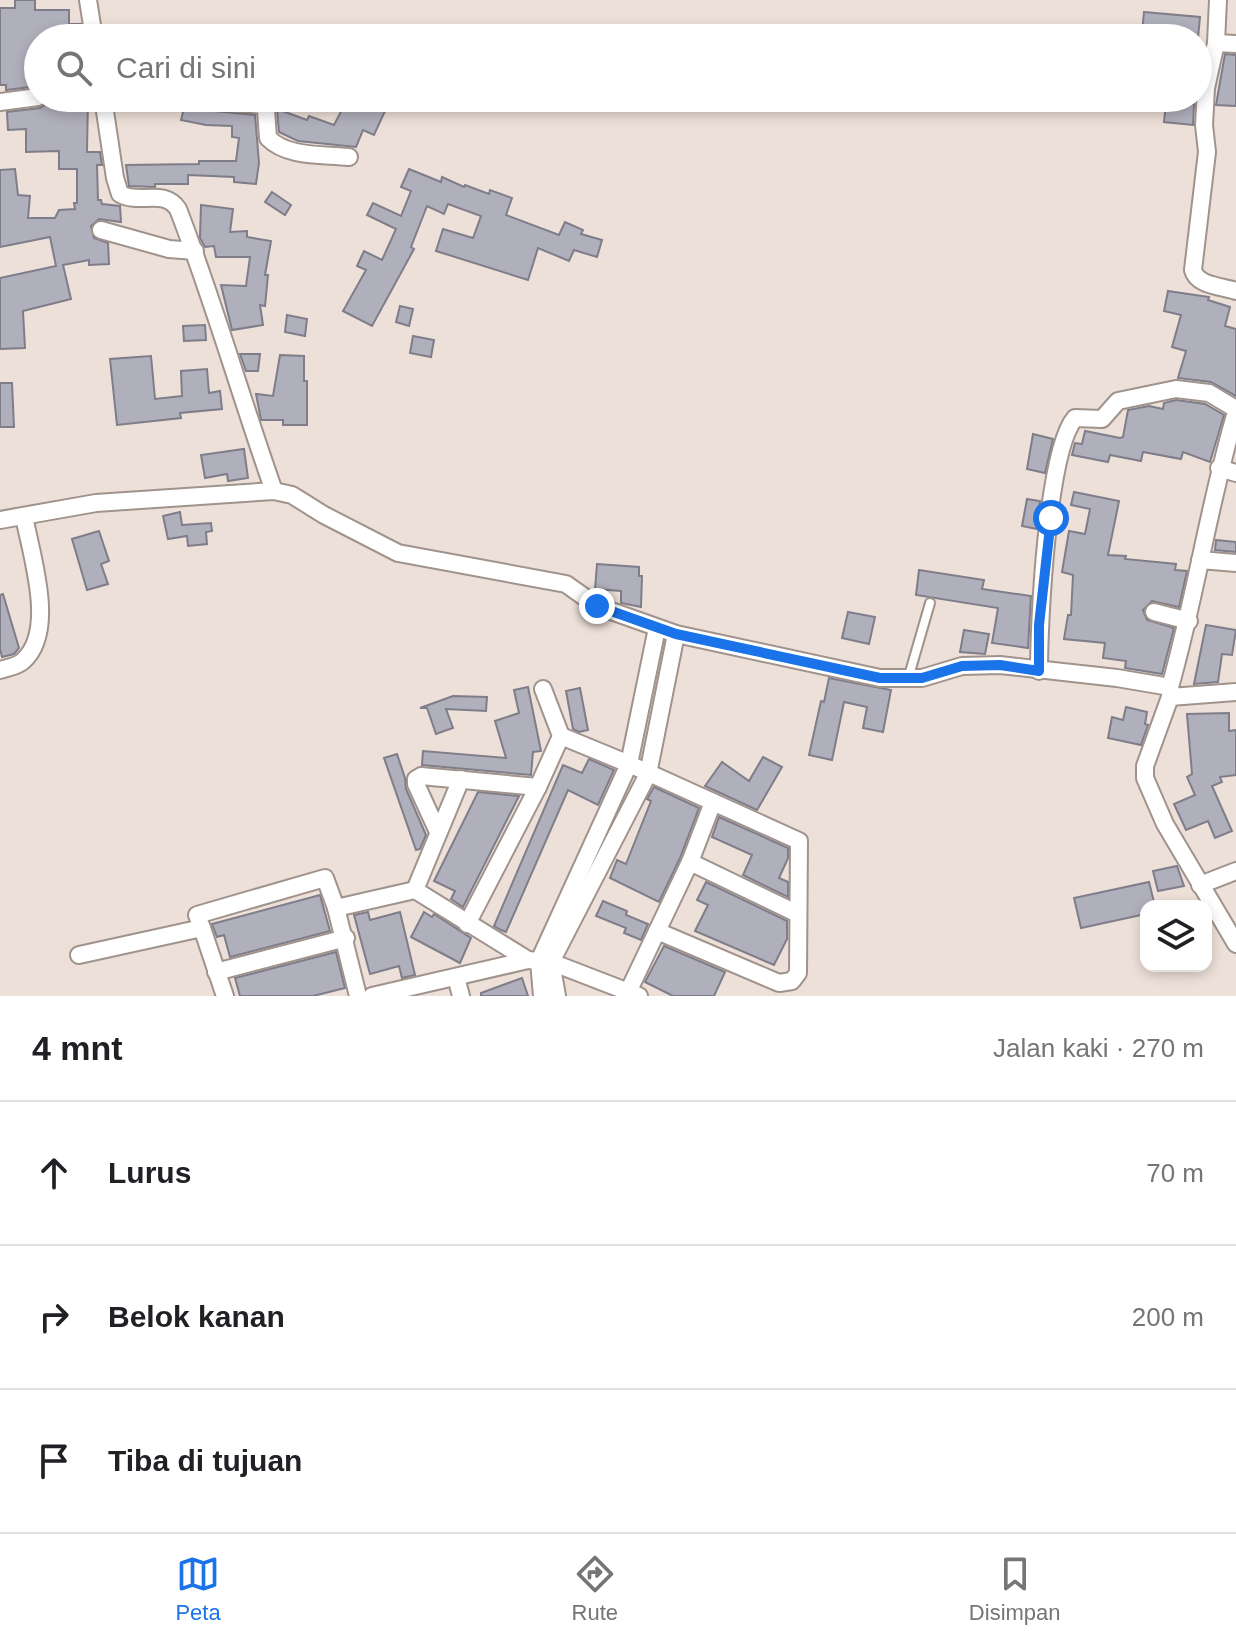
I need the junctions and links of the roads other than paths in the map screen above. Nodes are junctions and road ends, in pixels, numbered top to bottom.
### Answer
1 (88, 0) edge
2 (1218, 0) edge
3 (92, 24) edge
4 (1216, 43) junction
5 (1236, 44) edge
6 (1212, 61) edge
7 (24, 99) edge
8 (0, 102) edge
9 (105, 112) edge
10 (266, 112) edge
11 (1205, 112) edge
12 (349, 157) dead end
13 (101, 230) dead end
14 (195, 251) junction
15 (1236, 291) edge
16 (1236, 411) edge
17 (1219, 468) junction
18 (1236, 473) edge
19 (274, 491) junction
20 (24, 516) junction
21 (0, 520) edge
22 (1200, 560) junction
23 (1236, 563) edge
24 (930, 603) dead end
25 (1154, 612) dead end
26 (1189, 621) junction
27 (657, 628) junction
28 (676, 634) junction
29 (0, 670) edge
30 (1039, 671) junction
31 (908, 679) junction
32 (543, 689) dead end
33 (1170, 692) junction
34 (1236, 692) edge
35 (561, 736) junction
36 (629, 764) junction
37 (648, 774) junction
38 (461, 779) junction
39 (538, 787) junction
40 (713, 802) junction
41 (438, 832) junction
42 (690, 862) junction
43 (1236, 871) edge
44 (1200, 885) junction
45 (415, 890) junction
46 (336, 908) junction
47 (798, 914) junction
48 (467, 924) junction
49 (202, 928) junction
50 (657, 931) junction
51 (346, 938) junction
52 (1236, 944) edge
53 (79, 955) dead end
54 (539, 961) junction
55 (216, 972) junction
56 (456, 977) junction
57 (634, 993) edge
58 (225, 996) edge
59 (358, 996) edge
60 (372, 996) edge
61 (461, 996) edge
62 (542, 996) edge
63 (557, 996) edge

1 - 3 street
2 - 4 street
4 - 5 street
4 - 6 street
7 - 8 street
9 - 14 street
10 - 12 street
11 - 15 street
13 - 14 street
14 - 19 street
16 - 17 street
16 - 30 street
17 - 18 street
17 - 22 street
19 - 20 street
19 - 27 street
20 - 21 street
20 - 29 street
22 - 23 street
22 - 26 street
24 - 31 lane
25 - 26 street
26 - 33 street
27 - 28 street
27 - 36 street
28 - 31 street
28 - 37 street
30 - 31 street
30 - 33 street
32 - 35 street
33 - 34 street
33 - 44 street
35 - 36 street
35 - 39 street
36 - 37 street
36 - 54 street
37 - 40 street
37 - 54 street
38 - 39 street
38 - 41 street
38 - 41 street
39 - 48 street
40 - 42 street
40 - 47 street
41 - 45 street
42 - 47 street
42 - 50 street
43 - 44 street
44 - 52 street
45 - 46 street
45 - 48 street
46 - 49 street
46 - 51 street
47 - 50 street
48 - 54 street
49 - 53 street
49 - 55 street
50 - 57 street
51 - 55 street
51 - 59 street
54 - 56 street
54 - 57 street
54 - 62 street
54 - 63 street
55 - 58 street
56 - 60 street
56 - 61 street

